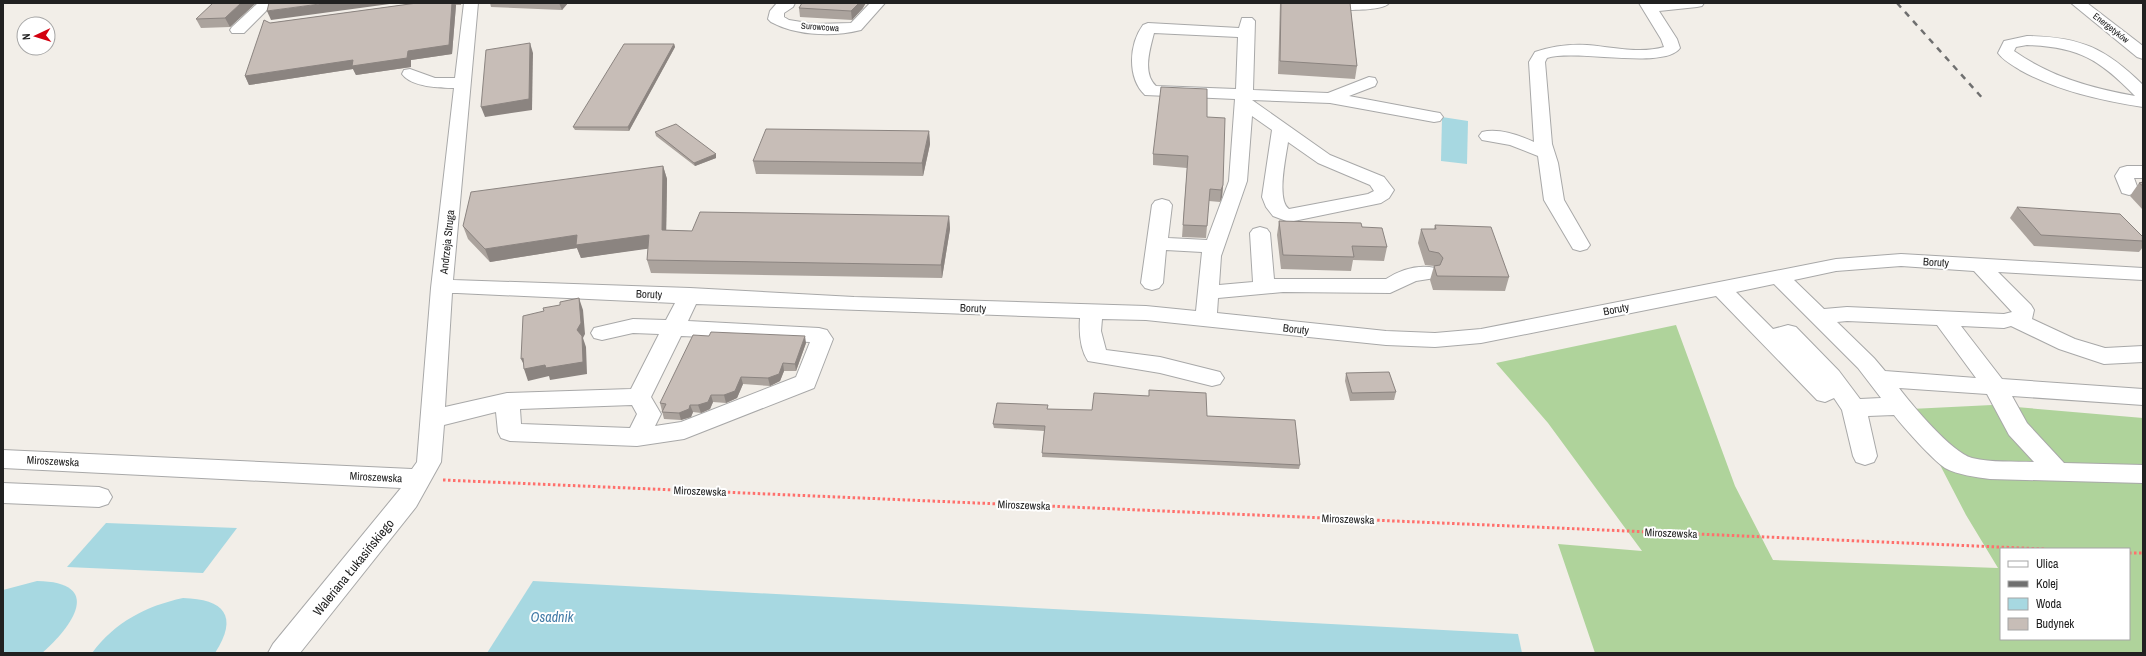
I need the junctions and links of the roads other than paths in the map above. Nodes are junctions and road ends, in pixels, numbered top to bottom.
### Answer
1 (267, 3) edge
2 (471, 3) edge
3 (878, 3) edge
4 (1288, 3) edge
5 (1382, 3) edge
6 (1697, 3) edge
7 (2078, 3) edge
8 (788, 4) edge
9 (1647, 6) edge
10 (238, 30) dead end
11 (2143, 54) edge
12 (410, 74) dead end
13 (1369, 82) dead end
14 (462, 83) junction
15 (2143, 94) edge
16 (1244, 98) junction
17 (1330, 98) junction
18 (2143, 102) edge
19 (1434, 117) dead end
20 (1280, 129) junction
21 (1488, 136) dead end
22 (1546, 153) junction
23 (2143, 172) edge
24 (2129, 189) dead end
25 (1162, 205) dead end
26 (1260, 233) dead end
27 (1157, 243) junction
28 (1580, 245) dead end
29 (1214, 247) junction
30 (1980, 265) junction
31 (1428, 273) dead end
32 (2143, 274) edge
33 (1778, 276) junction
34 (1152, 283) dead end
35 (1264, 286) junction
36 (442, 288) junction
37 (1720, 288) junction
38 (1208, 290) junction
39 (690, 295) junction
40 (1091, 312) junction
41 (1817, 316) junction
42 (1206, 319) junction
43 (1944, 319) junction
44 (2014, 319) junction
45 (675, 328) junction
46 (602, 334) dead end
47 (1769, 336) junction
48 (2143, 354) edge
49 (1212, 378) dead end
50 (1879, 380) junction
51 (1995, 387) junction
52 (1825, 394) dead end
53 (639, 397) junction
54 (2143, 397) edge
55 (507, 401) junction
56 (1900, 406) junction
57 (1854, 408) junction
58 (432, 419) junction
59 (638, 437) junction
60 (1865, 456) dead end
61 (3, 458) edge
62 (2058, 472) junction
63 (2143, 474) edge
64 (420, 479) junction
65 (3, 493) edge
66 (99, 497) dead end
67 (283, 653) edge

1 - 10 street
2 - 14 street, Andrzeja Struga
3 - 8 street, Surowcowa
4 - 5 street
6 - 9 street
7 - 11 street, Energetyków
9 - 22 street
12 - 14 street
13 - 17 street
14 - 36 street, Andrzeja Struga
15 - 18 street
16 - 16 street
16 - 17 street
16 - 20 street
16 - 29 street
17 - 19 street
20 - 20 street
21 - 22 street
22 - 28 street
23 - 24 street
25 - 27 street
26 - 35 street
27 - 29 street
27 - 34 street
29 - 38 street
30 - 32 street, Boruty
30 - 33 street, Boruty
30 - 44 street
31 - 35 street
33 - 37 street, Boruty
33 - 41 street
35 - 38 street
36 - 39 street, Boruty
36 - 58 street, Andrzeja Struga
37 - 42 street, Boruty
37 - 47 street
38 - 42 street
39 - 40 street, Boruty
39 - 45 street
40 - 42 street, Boruty
40 - 49 street
41 - 43 street
41 - 50 street
43 - 44 street
43 - 51 street
44 - 48 street
45 - 46 street
45 - 53 street
45 - 59 street
47 - 52 street
47 - 57 street
50 - 51 street
50 - 56 street
51 - 54 street
51 - 62 street
53 - 55 street
53 - 59 street
55 - 58 street
55 - 59 street
56 - 57 street
56 - 62 street
57 - 60 street
58 - 64 street, Andrzeja Struga
61 - 64 street, Miroszewska
62 - 63 street
64 - 67 street, Waleriana Łukasińskiego
65 - 66 street

